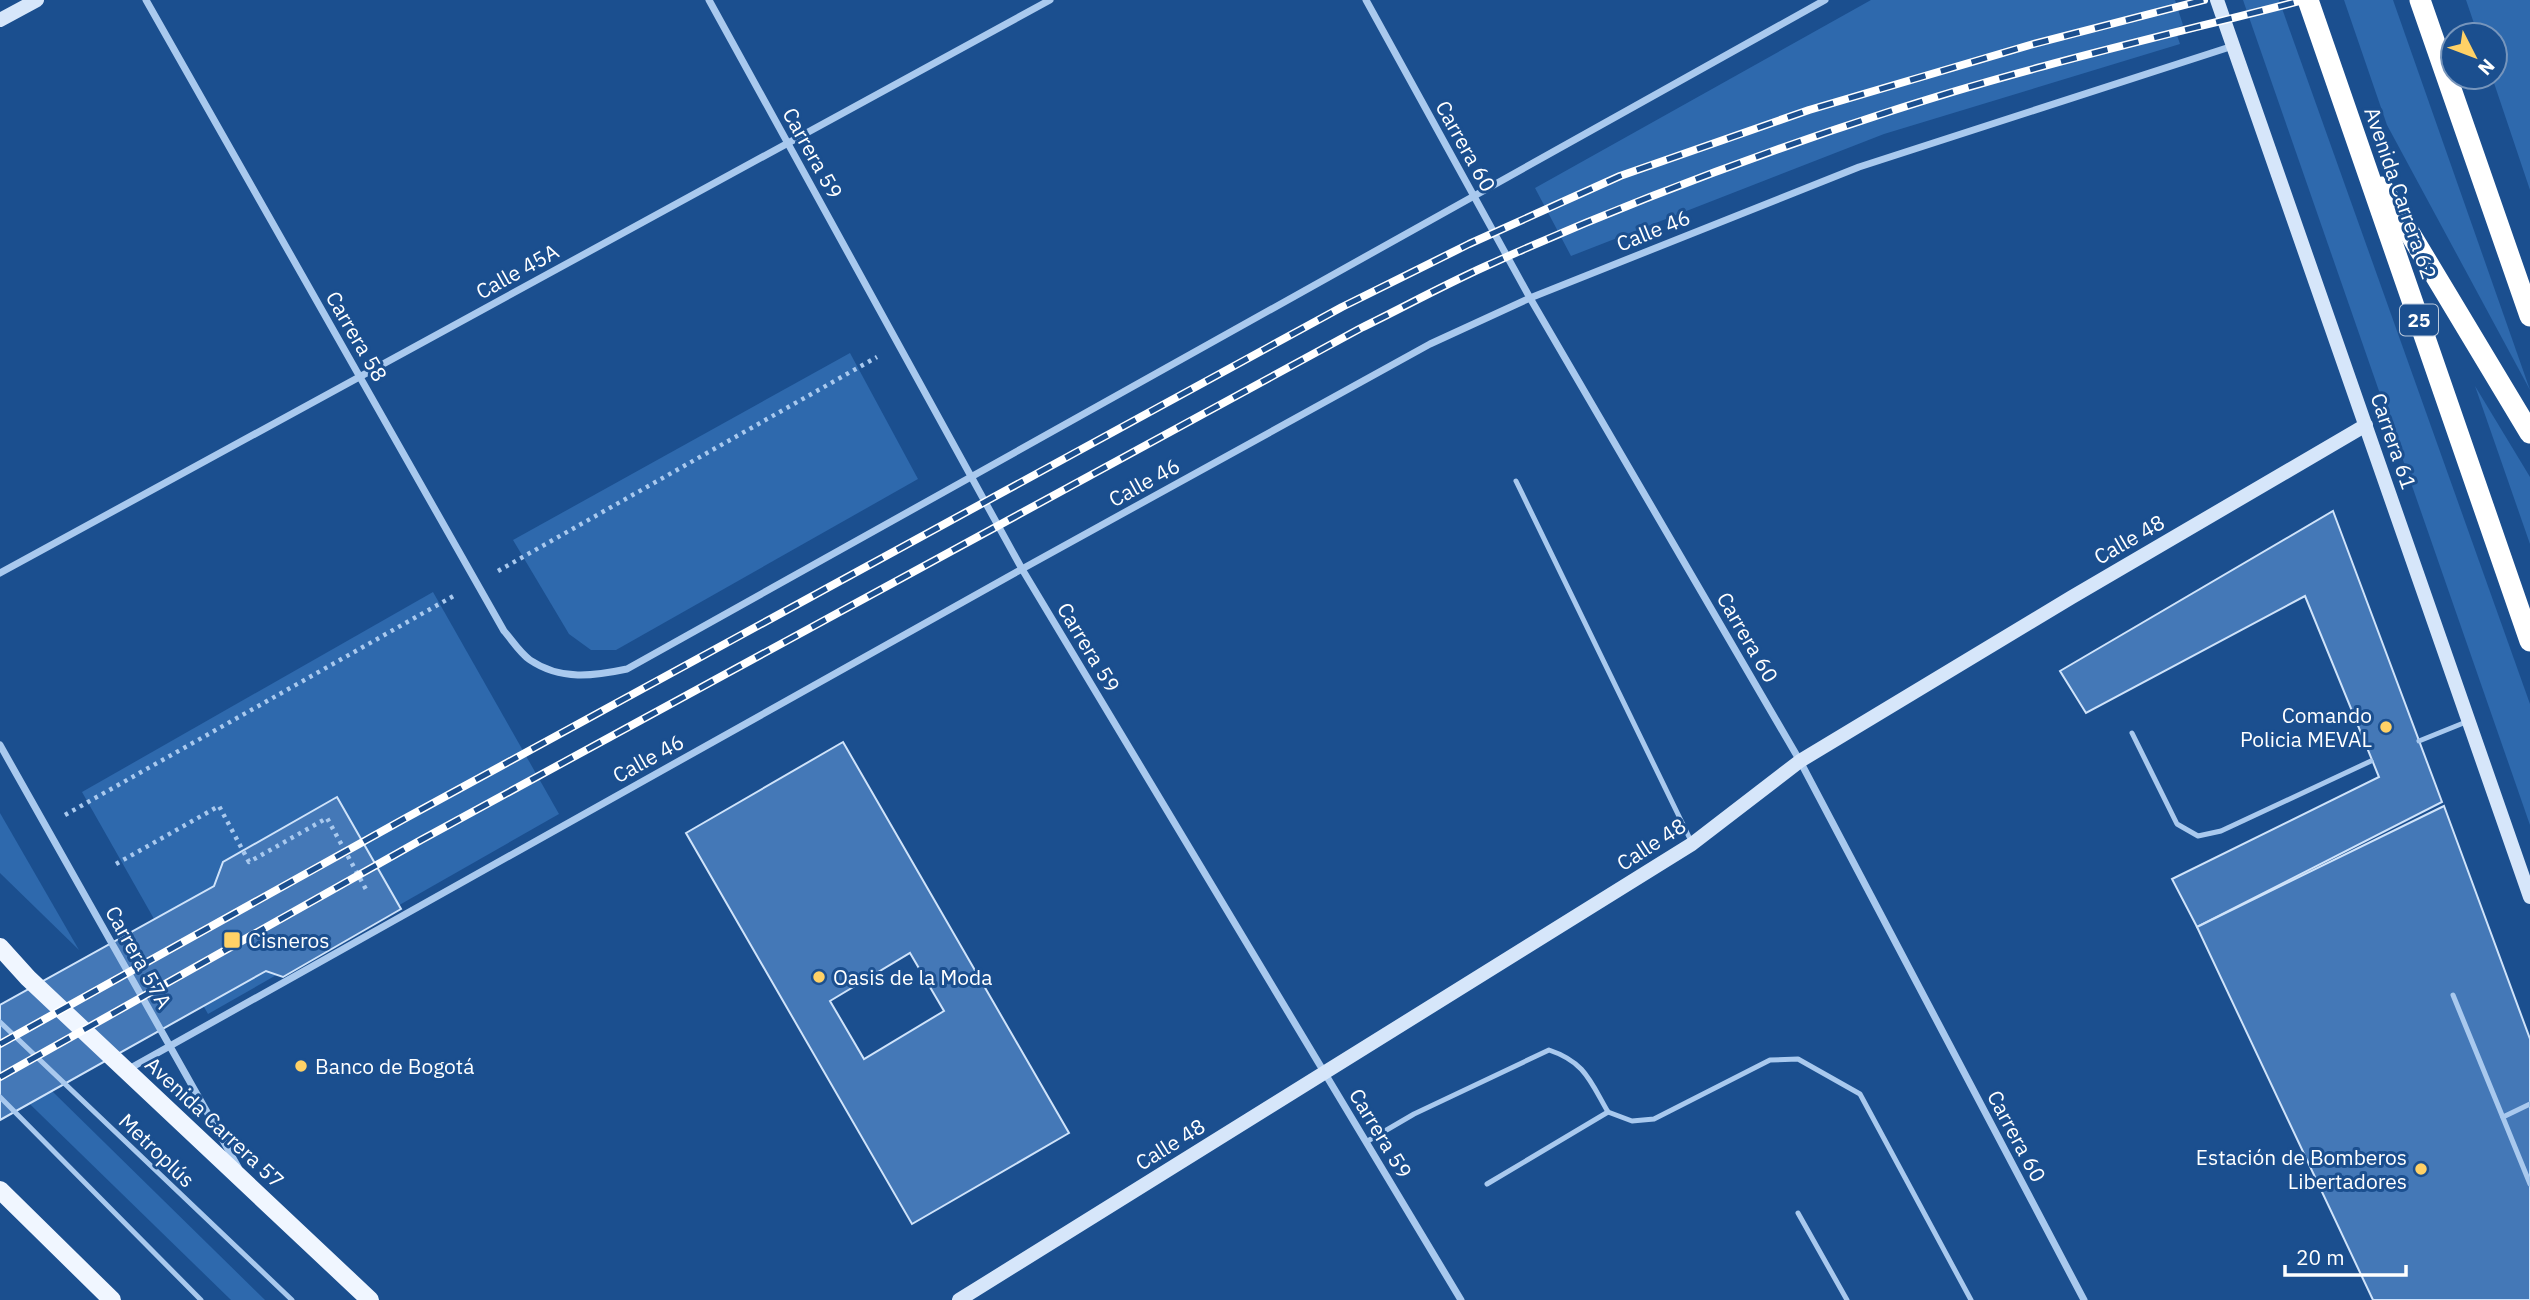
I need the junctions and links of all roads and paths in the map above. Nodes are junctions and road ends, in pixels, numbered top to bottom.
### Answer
1 (37, 0) edge
2 (146, 0) edge
3 (709, 0) edge
4 (1050, 0) edge
5 (1366, 0) edge
6 (1825, 0) edge
7 (2217, 0) edge
8 (2308, 0) edge
9 (2420, 0) edge
10 (0, 20) edge
11 (2234, 46) junction
12 (788, 143) junction
13 (2360, 150) junction
14 (1474, 196) junction
15 (1530, 298) junction
16 (2530, 316) edge
17 (360, 377) junction
18 (2366, 425) junction
19 (2530, 433) edge
20 (971, 476) junction
21 (1517, 481) dead end
22 (1022, 569) junction
23 (0, 573) edge
24 (2530, 641) edge
25 (2469, 720) junction
26 (2132, 733) dead end
27 (2419, 741) dead end
28 (0, 745) edge
29 (1800, 761) junction
30 (2371, 761) dead end
31 (1692, 844) junction
32 (116, 864) dead end
33 (368, 893) dead end
34 (2530, 897) edge
35 (0, 947) edge
36 (0, 956) edge
37 (28, 978) junction
38 (2453, 995) dead end
39 (0, 1022) edge
40 (170, 1046) junction
41 (126, 1070) junction
42 (1325, 1072) junction
43 (0, 1097) edge
44 (2530, 1104) edge
45 (1608, 1112) junction
46 (2503, 1117) junction
47 (1366, 1142) junction
48 (0, 1179) edge
49 (1487, 1184) dead end
50 (2530, 1184) edge
51 (248, 1186) junction
52 (0, 1189) edge
53 (1798, 1213) dead end
54 (47, 1235) junction
55 (112, 1300) edge
56 (201, 1300) edge
57 (292, 1300) edge
58 (370, 1300) edge
59 (959, 1300) edge
60 (1461, 1300) edge
61 (1847, 1300) edge
62 (1970, 1300) edge
63 (2084, 1300) edge

1 - 10 street
2 - 17 street, Carrera 58
3 - 12 street, Carrera 59
4 - 12 street, Calle 45A
5 - 14 street, Carrera 60
6 - 14 street
7 - 11 street, Carrera 61
8 - 13 highway, Avenida Carrera 62 / 25
9 - 16 highway
11 - 15 street, Calle 46
11 - 18 street, Carrera 61
12 - 17 street, Calle 45A
12 - 20 street, Carrera 59
13 - 19 highway
13 - 24 highway, Avenida Carrera 62 / 25
14 - 15 street, Carrera 60
14 - 20 street
15 - 22 street, Calle 46
15 - 29 street, Carrera 60
17 - 20 street, Carrera 58
17 - 23 street, Calle 45A
18 - 25 street, Carrera 61
18 - 29 street, Calle 48
20 - 22 street, Carrera 59
21 - 31 lane
22 - 40 street, Calle 46
22 - 42 street, Carrera 59
25 - 27 lane
25 - 34 street, Carrera 61
26 - 30 lane
28 - 40 street, Carrera 57A
29 - 31 street, Calle 48
29 - 63 street, Carrera 60
31 - 42 street, Calle 48
32 - 33 path
35 - 37 main road, Avenida Carrera 57
36 - 37 main road, Avenida Carrera 57
37 - 41 main road, Avenida Carrera 57
38 - 46 lane
39 - 57 lane, Metroplús
40 - 41 street, Calle 46
40 - 51 street, Carrera 57A
41 - 51 main road, Avenida Carrera 57
42 - 47 street, Carrera 59
42 - 59 street, Calle 48
43 - 56 lane
44 - 46 lane
45 - 47 lane
45 - 49 lane
45 - 62 lane
46 - 50 lane
47 - 60 street, Carrera 59
48 - 54 main road
51 - 58 main road, Avenida Carrera 57
52 - 54 main road
53 - 61 lane
54 - 55 main road

